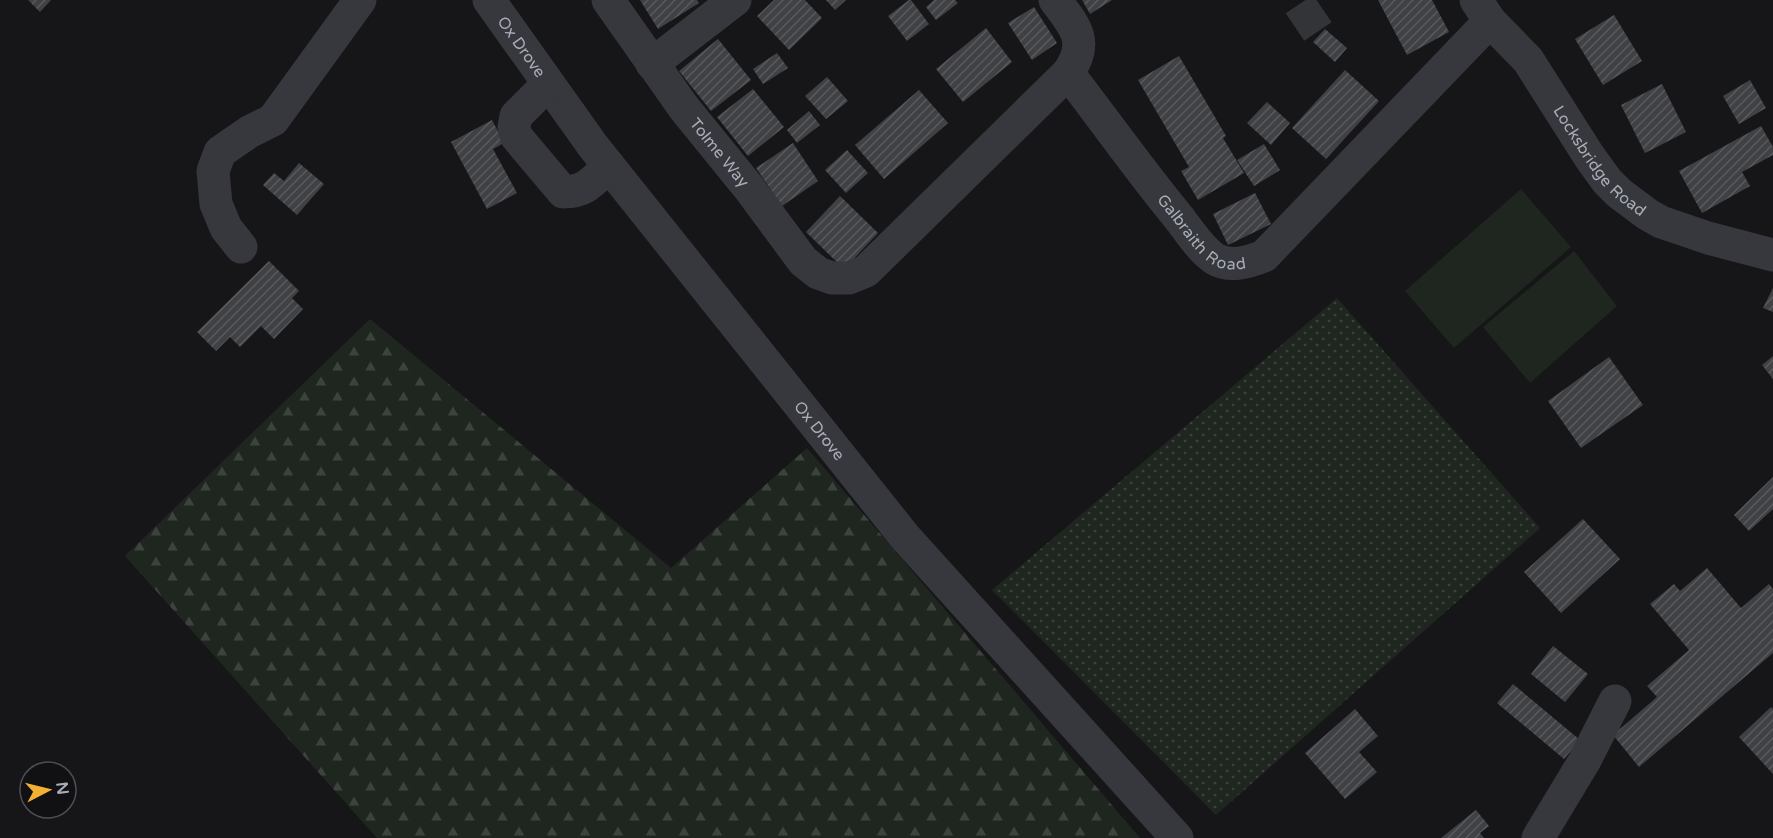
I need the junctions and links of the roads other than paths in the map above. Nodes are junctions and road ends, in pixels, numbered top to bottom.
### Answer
1 (360, 0) edge
2 (489, 0) edge
3 (608, 0) edge
4 (735, 0) edge
5 (1055, 0) edge
6 (1483, 10) edge
7 (652, 64) junction
8 (1068, 73) junction
9 (548, 84) junction
10 (609, 166) junction
11 (241, 247) dead end
12 (1773, 255) edge
13 (1614, 701) dead end
14 (1176, 838) edge
15 (1538, 838) edge

1 - 11 street
2 - 9 street, Ox Drove
3 - 7 street, Tolme Way
4 - 7 street
5 - 8 street
6 - 8 street, Galbraith Road
6 - 12 street, Locksbridge Road
7 - 8 street, Tolme Way
9 - 10 street, Ox Drove
9 - 10 street
10 - 14 street, Ox Drove
13 - 15 street

